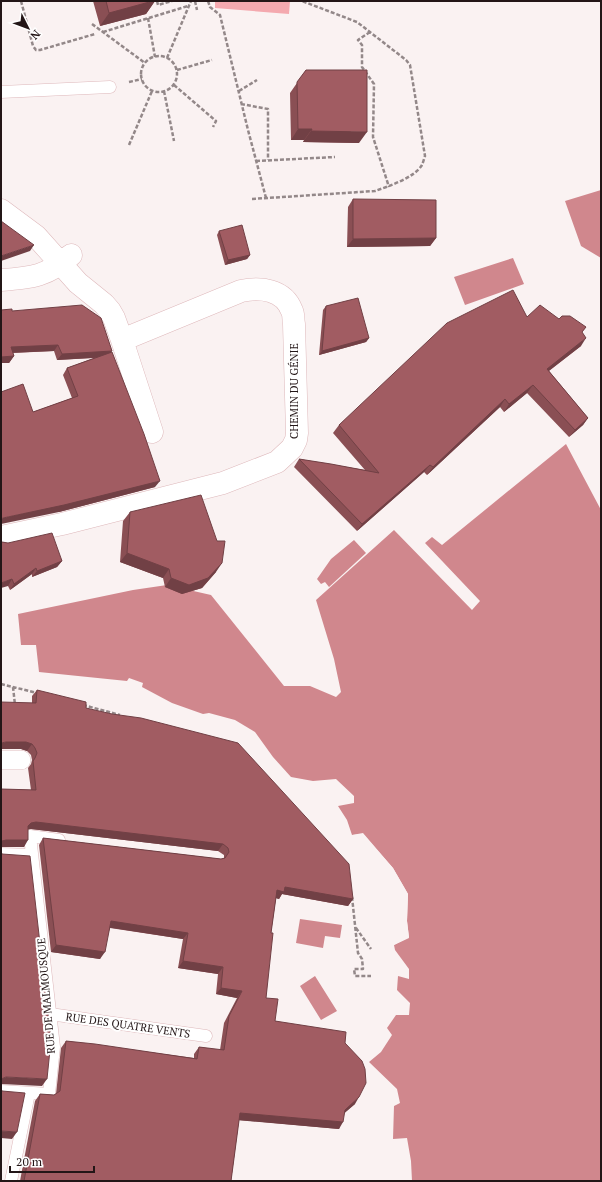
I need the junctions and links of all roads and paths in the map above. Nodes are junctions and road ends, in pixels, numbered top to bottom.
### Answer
1 (21, 1) edge
2 (157, 1) edge
3 (172, 1) edge
4 (191, 1) edge
5 (195, 1) edge
6 (208, 1) edge
7 (302, 1) edge
8 (188, 6) junction
9 (197, 10) dead end
10 (148, 18) junction
11 (92, 24) dead end
12 (103, 32) junction
13 (370, 32) junction
14 (95, 34) dead end
15 (155, 57) junction
16 (167, 58) junction
17 (212, 60) dead end
18 (145, 63) junction
19 (177, 70) junction
20 (257, 80) dead end
21 (174, 85) junction
22 (110, 87) dead end
23 (152, 91) junction
24 (164, 91) junction
25 (239, 91) junction
26 (1, 92) edge
27 (242, 104) junction
28 (212, 128) dead end
29 (174, 141) dead end
30 (129, 145) dead end
31 (335, 157) dead end
32 (268, 160) junction
33 (256, 161) junction
34 (389, 187) junction
35 (266, 198) junction
36 (252, 199) dead end
37 (1, 210) edge
38 (66, 259) junction
39 (1, 280) edge
40 (122, 340) junction
41 (152, 432) dead end
42 (1, 538) edge
43 (1, 684) edge
44 (42, 694) edge
45 (78, 704) edge
46 (122, 715) edge
47 (1, 760) edge
48 (21, 760) dead end
49 (69, 841) edge
50 (1, 854) edge
51 (32, 855) junction
52 (352, 890) edge
53 (355, 927) junction
54 (371, 949) dead end
55 (372, 976) dead end
56 (50, 1014) junction
57 (206, 1036) dead end
58 (1, 1090) edge
59 (29, 1093) junction
60 (11, 1181) edge

1 - 14 path
2 - 3 path
4 - 8 path
5 - 9 path
6 - 25 path
7 - 13 path
8 - 10 path
8 - 16 path
10 - 12 path
10 - 15 path
11 - 12 path
12 - 18 path
13 - 34 path
13 - 34 path
15 - 16 path
15 - 18 path
16 - 19 path
17 - 19 path
18 - 23 path
19 - 21 path
20 - 25 path
21 - 24 path
21 - 28 path
22 - 26 lane
23 - 24 path
23 - 30 path
24 - 29 path
25 - 27 path
27 - 32 path
27 - 33 path
31 - 32 path
32 - 33 path
33 - 35 path
34 - 35 path
35 - 36 path
37 - 38 street
38 - 39 street
38 - 40 street
40 - 41 street
40 - 42 street, CHEMIN DU GÉNIE
43 - 44 path
45 - 46 path
47 - 48 street
49 - 51 lane, RUE DE MALMOUSQUE
50 - 51 lane
51 - 56 lane, RUE DE MALMOUSQUE
52 - 53 path
53 - 54 path
53 - 55 path
56 - 57 lane, RUE DES QUATRE VENTS
56 - 59 lane, RUE DE MALMOUSQUE
58 - 59 lane
59 - 60 lane

